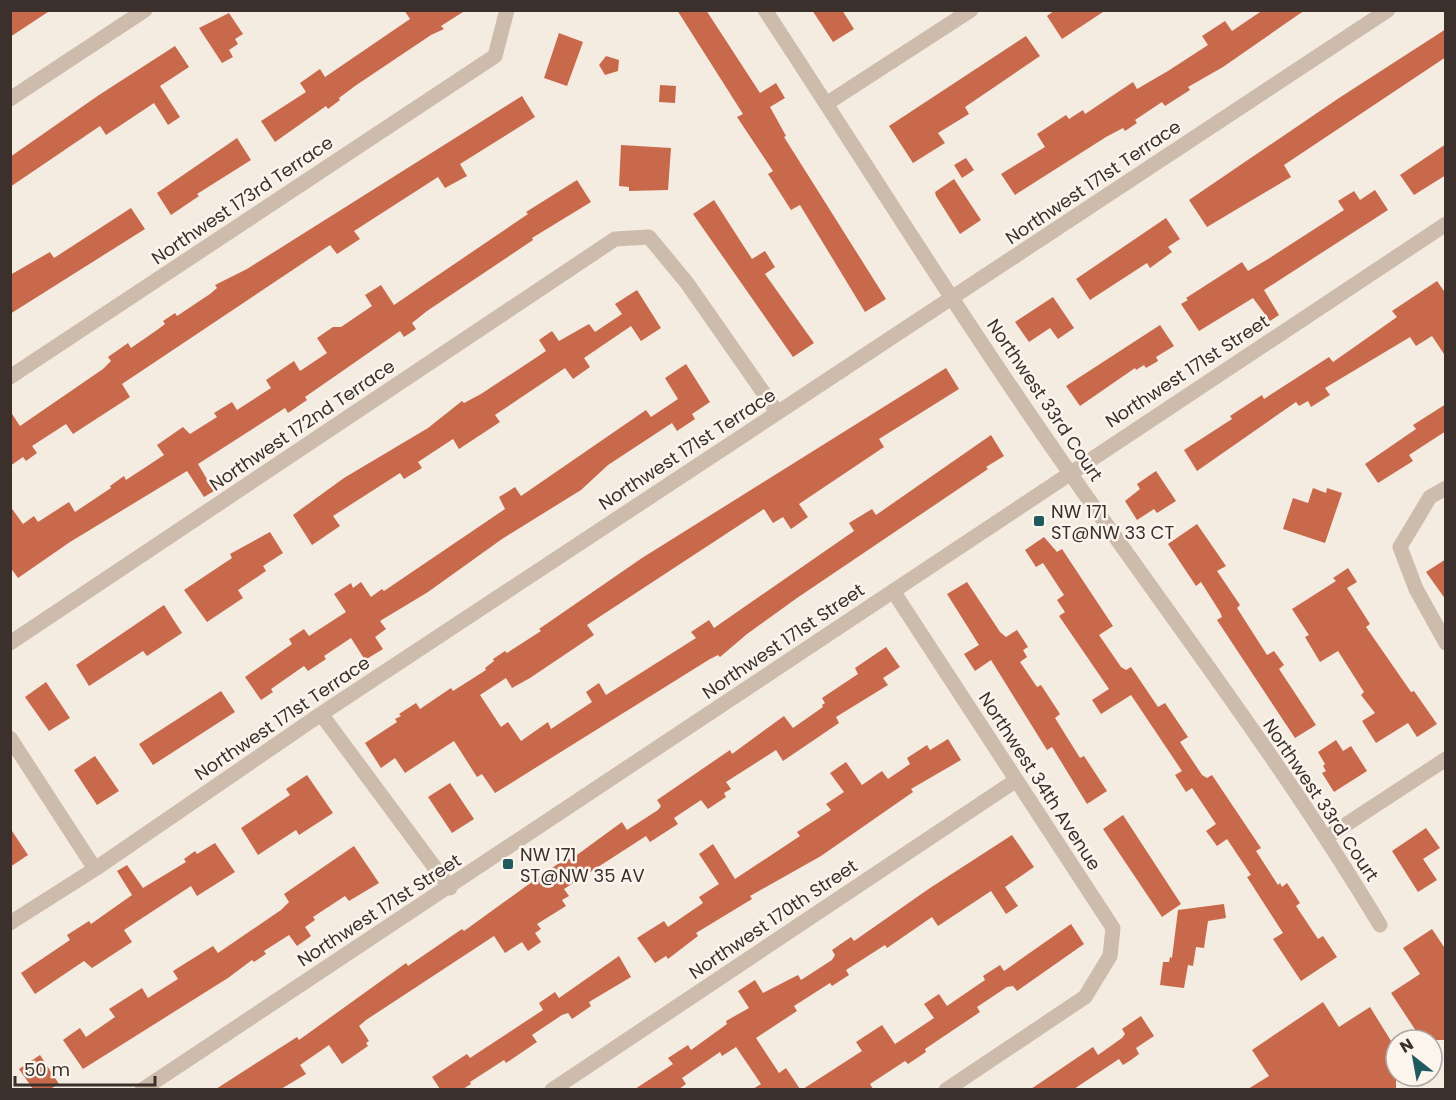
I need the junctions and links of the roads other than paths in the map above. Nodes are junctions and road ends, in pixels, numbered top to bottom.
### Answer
1 (145, 10) edge
2 (507, 10) edge
3 (765, 10) edge
4 (971, 10) edge
5 (1388, 10) edge
6 (10, 99) edge
7 (826, 104) junction
8 (1446, 224) edge
9 (952, 299) junction
10 (10, 377) edge
11 (777, 412) junction
12 (1069, 471) junction
13 (1446, 488) edge
14 (893, 591) junction
15 (10, 643) edge
16 (1446, 643) edge
17 (321, 714) junction
18 (10, 738) edge
19 (1446, 759) edge
20 (1015, 781) junction
21 (1327, 837) junction
22 (95, 869) junction
23 (450, 888) junction
24 (10, 923) edge
25 (1380, 925) dead end
26 (142, 1089) edge
27 (552, 1089) edge
28 (946, 1089) edge

1 - 6 street
2 - 10 street, Northwest 173rd Terrace
3 - 7 street, Northwest 33rd Court
4 - 7 street
5 - 9 street, Northwest 171st Terrace
7 - 9 street, Northwest 33rd Court
8 - 12 street, Northwest 171st Street
9 - 11 street, Northwest 171st Terrace
9 - 12 street, Northwest 33rd Court
11 - 15 street, Northwest 172nd Terrace
11 - 17 street, Northwest 171st Terrace
12 - 14 street, Northwest 171st Street
12 - 21 street, Northwest 33rd Court
13 - 16 street
14 - 20 street, Northwest 34th Avenue
14 - 23 street, Northwest 171st Street
17 - 22 street, Northwest 171st Terrace
17 - 23 street
18 - 22 street
19 - 21 street
20 - 27 street, Northwest 170th Street
20 - 28 street, Northwest 34th Avenue
21 - 25 street, Northwest 33rd Court
22 - 24 street, Northwest 171st Terrace
23 - 26 street, Northwest 171st Street

